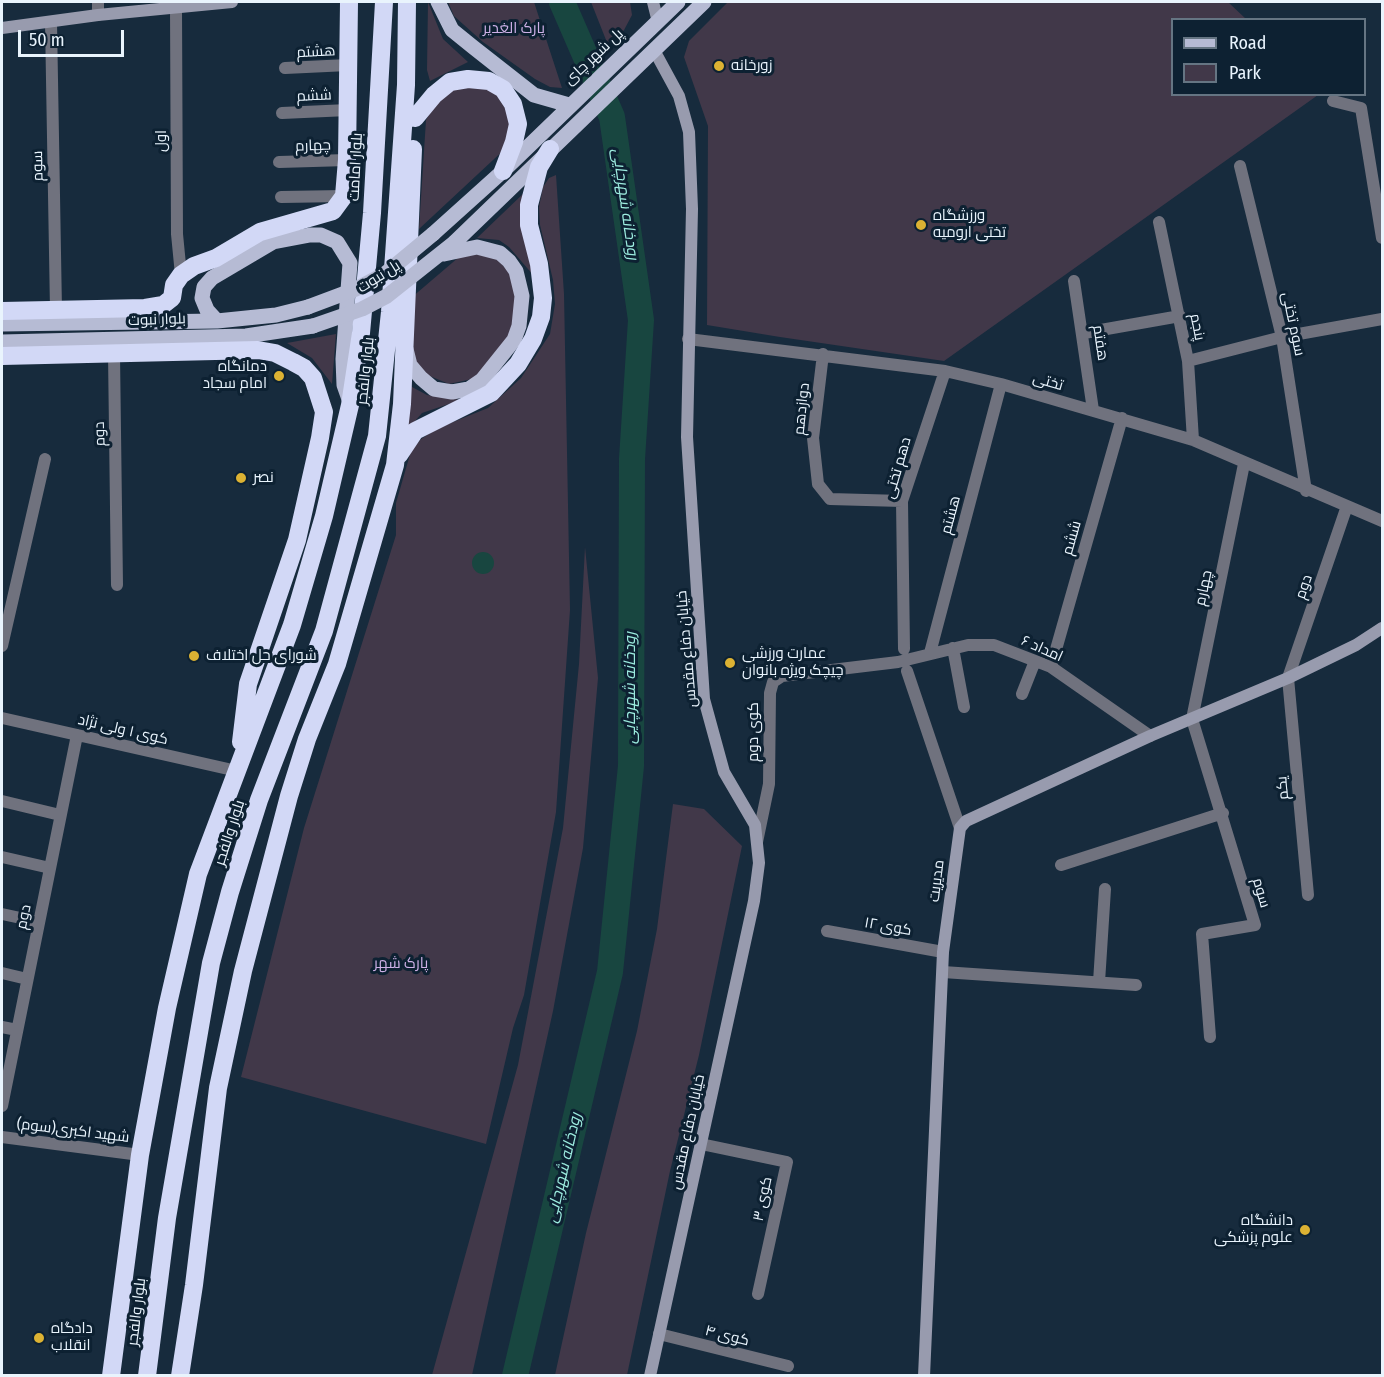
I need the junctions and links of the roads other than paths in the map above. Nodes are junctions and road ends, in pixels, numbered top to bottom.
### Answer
1 (98, 2) edge
2 (218, 2) edge
3 (232, 2) edge
4 (349, 2) edge
5 (384, 2) edge
6 (407, 2) edge
7 (438, 2) edge
8 (652, 2) edge
9 (678, 2) edge
10 (704, 2) edge
11 (176, 8) junction
12 (98, 15) junction
13 (51, 22) junction
14 (658, 22) junction
15 (2, 28) edge
16 (654, 50) junction
17 (348, 65) junction
18 (285, 68) dead end
19 (406, 85) junction
20 (1333, 101) dead end
21 (569, 105) junction
22 (348, 110) junction
23 (282, 113) dead end
24 (415, 118) junction
25 (550, 149) junction
26 (347, 160) junction
27 (279, 162) dead end
28 (1240, 166) dead end
29 (503, 171) junction
30 (282, 196) dead end
31 (344, 196) junction
32 (1159, 222) dead end
33 (1383, 238) edge
34 (441, 255) junction
35 (181, 275) junction
36 (1074, 280) dead end
37 (308, 307) joint
38 (56, 310) junction
39 (2, 311) edge
40 (1180, 316) junction
41 (1383, 319) edge
42 (217, 321) junction
43 (2, 324) edge
44 (313, 326) joint
45 (361, 333) joint
46 (1084, 333) junction
47 (1282, 337) junction
48 (404, 338) junction
49 (688, 339) junction
50 (2, 342) edge
51 (114, 354) junction
52 (823, 354) junction
53 (2, 356) edge
54 (1188, 361) junction
55 (945, 371) junction
56 (1001, 384) junction
57 (350, 405) junction
58 (1093, 410) junction
59 (1122, 418) junction
60 (1192, 440) junction
61 (45, 459) dead end
62 (1244, 464) junction
63 (395, 465) junction
64 (1306, 490) junction
65 (902, 501) junction
66 (1347, 506) junction
67 (1383, 521) edge
68 (117, 585) dead end
69 (1383, 627) edge
70 (1383, 636) edge
71 (1356, 645) junction
72 (2, 646) edge
73 (953, 648) junction
74 (930, 653) junction
75 (905, 660) junction
76 (1035, 661) junction
77 (1051, 667) junction
78 (1288, 678) junction
79 (1022, 694) dead end
80 (964, 707) dead end
81 (2, 718) edge
82 (1192, 718) junction
83 (77, 735) junction
84 (1150, 736) junction
85 (237, 771) junction
86 (2, 801) edge
87 (1223, 813) junction
88 (60, 815) junction
89 (960, 828) junction
90 (757, 843) junction
91 (2, 857) edge
92 (1061, 866) dead end
93 (50, 868) junction
94 (1105, 889) dead end
95 (1308, 895) dead end
96 (2, 914) edge
97 (39, 922) junction
98 (827, 931) dead end
99 (944, 952) junction
100 (943, 972) junction
101 (2, 973) edge
102 (27, 979) junction
103 (1099, 982) junction
104 (1136, 985) dead end
105 (2, 1027) edge
106 (17, 1030) junction
107 (1210, 1037) dead end
108 (4, 1080) edge
109 (2, 1106) edge
110 (2, 1137) edge
111 (701, 1144) junction
112 (140, 1155) junction
113 (758, 1294) dead end
114 (659, 1335) junction
115 (788, 1366) dead end
116 (111, 1376) edge
117 (147, 1376) edge
118 (180, 1376) edge
119 (650, 1376) edge
120 (924, 1376) edge

1 - 12 street
2 - 3 street
2 - 11 street
4 - 17 highway
5 - 45 highway, بلوار امامت
6 - 19 highway
7 - 21 main road
8 - 14 street
9 - 14 main road, پل شهر چای
10 - 16 main road
11 - 12 street
11 - 35 street, اول
12 - 13 street
13 - 15 street
13 - 38 street, سوم
14 - 21 main road, پل شهر چای
16 - 25 main road, پل نبوت
16 - 49 street, خیابان دفاع مقدس
17 - 18 street, هشتم
17 - 22 highway
19 - 24 highway
19 - 117 highway, بلوار والفجر
20 - 33 street
21 - 29 main road, پل شهر چای
22 - 23 street, ششم
22 - 26 highway
24 - 29 highway
24 - 48 highway
25 - 34 main road, پل نبوت, bridge
25 - 63 highway
26 - 27 street, چهارم
26 - 31 highway
28 - 47 street, سوم تختی
29 - 37 main road, پل نبوت, bridge
30 - 31 street
31 - 35 highway
32 - 40 street, پنجم
34 - 44 main road, پل نبوت, bridge
34 - 48 main road
35 - 38 highway
36 - 46 street, هفتم
37 - 42 main road, بلوار نبوت
38 - 39 highway
40 - 46 street
40 - 54 street, پنجم
41 - 47 street
42 - 43 main road, بلوار نبوت
42 - 57 main road
44 - 50 main road, بلوار نبوت
45 - 57 highway, بلوار والفجر
46 - 58 street, هفتم
47 - 54 street
47 - 64 street, سوم تختی
48 - 63 highway
49 - 52 street, تختی
49 - 90 street, خیابان دفاع مقدس
51 - 53 highway
51 - 68 street, دوم
51 - 85 highway
52 - 55 street, تختی
52 - 65 street, دوازدهم
54 - 60 street, پنجم
55 - 56 street, تختی
55 - 65 street, دهم تختی
56 - 58 street, تختی
56 - 74 street, هشتم
57 - 85 highway, بلوار والفجر
58 - 59 street, تختی
59 - 60 street, تختی
59 - 77 street, ششم
60 - 62 street, تختی
61 - 72 street
62 - 64 street, تختی
62 - 82 street, چهارم
63 - 118 highway
64 - 66 street, تختی
65 - 75 street, دهم تختی
66 - 67 street, تختی
66 - 78 street, دوم
69 - 71 street
70 - 71 street
71 - 78 street
73 - 74 street, امداد ۶
73 - 76 street, امداد ۶
73 - 80 street
74 - 75 street, امداد ۶
75 - 89 street, دهم تختی
75 - 90 street, کوی دوم
76 - 77 street, امداد ۶
76 - 79 street
77 - 84 street, امداد ۶
78 - 82 street
78 - 95 street, یکم
81 - 83 street, کوی ۱ ولی نژاد
82 - 84 street
82 - 87 street, سوم
83 - 85 street, کوی ۱ ولی نژاد
83 - 88 street, دوم
84 - 89 street
85 - 112 highway, بلوار والفجر
86 - 88 street
87 - 92 street
87 - 107 street, سوم
88 - 93 street, دوم
89 - 99 street, مدیریت
90 - 111 street, خیابان دفاع مقدس
91 - 93 street
93 - 97 street, دوم
94 - 103 street
96 - 97 street
97 - 102 street, دوم
98 - 99 street, کوی ۱۲
99 - 100 street, مدیریت
100 - 103 street
100 - 120 street, مدیریت
101 - 102 street
102 - 106 street, دوم
103 - 104 street
105 - 106 street
106 - 108 street, دوم
108 - 109 street, دوم
110 - 112 street, شهید اکبری(سوم)
111 - 113 street, کوی ۳
111 - 114 street, خیابان دفاع مقدس
112 - 116 highway, بلوار والفجر
114 - 115 street, کوی ۴
114 - 119 street, خیابان دفاع مقدس

